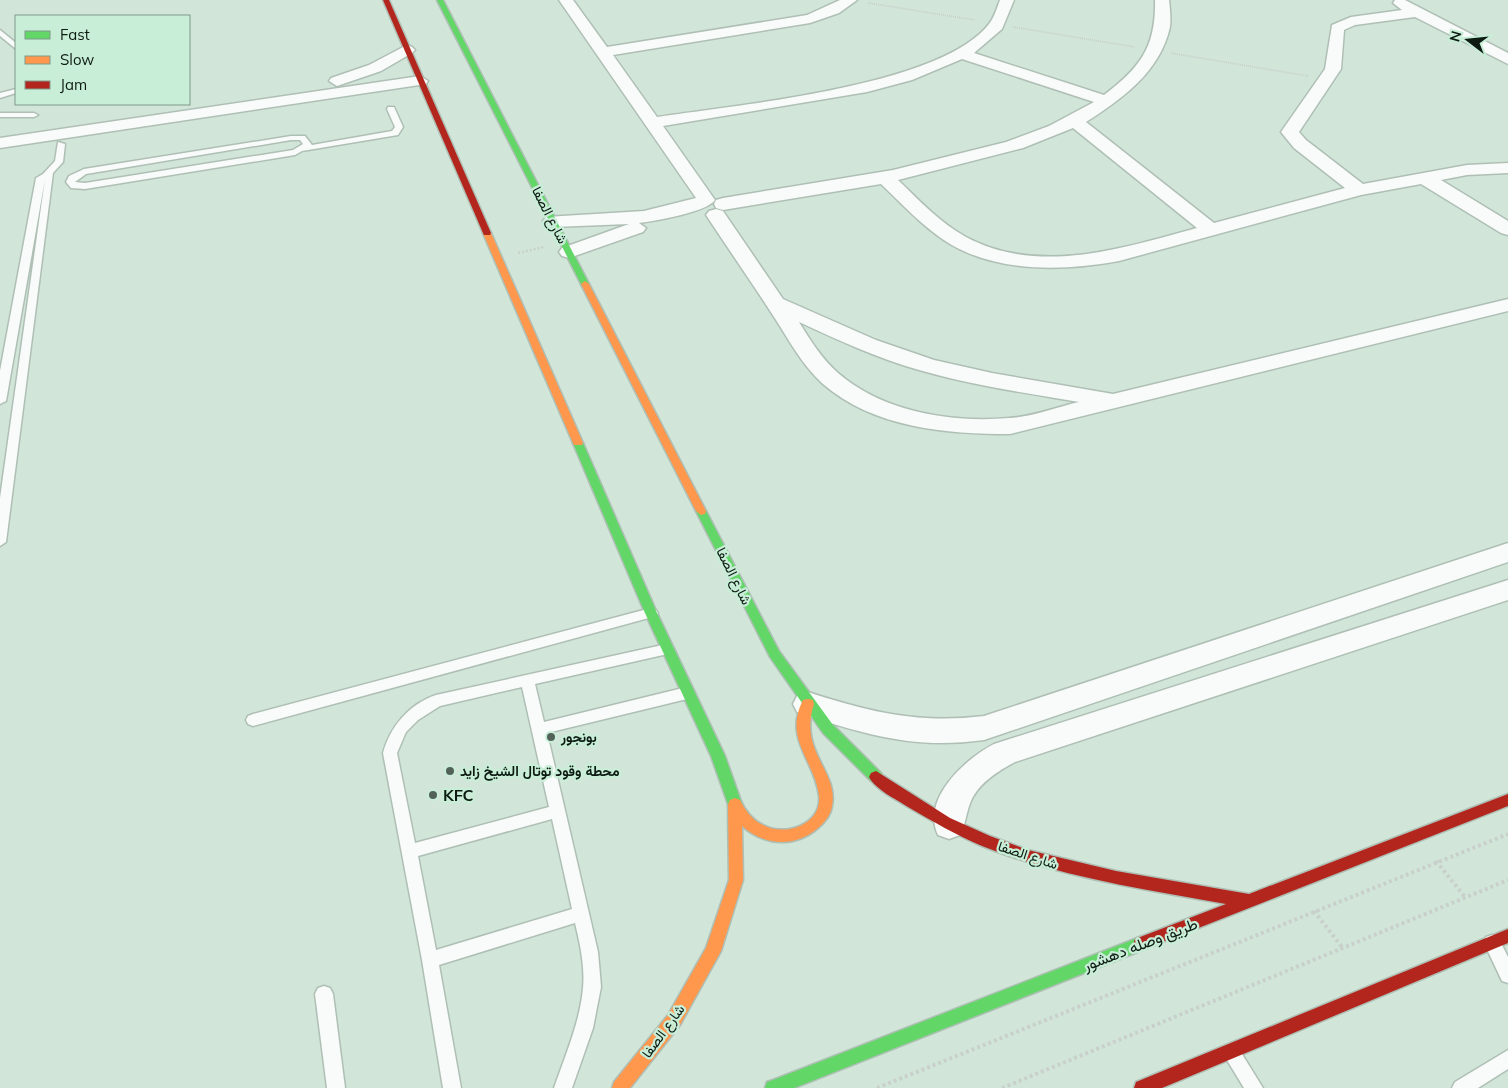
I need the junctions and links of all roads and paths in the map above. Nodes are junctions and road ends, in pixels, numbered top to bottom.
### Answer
1 (386, 0) edge
2 (440, 0) edge
3 (566, 0) edge
4 (1007, 0) edge
5 (1162, 0) edge
6 (1393, 0) edge
7 (856, 1) edge
8 (1416, 12) junction
9 (998, 24) junction
10 (0, 32) edge
11 (15, 46) edge
12 (407, 50) junction
13 (1155, 50) junction
14 (602, 52) junction
15 (961, 54) junction
16 (1508, 59) edge
17 (1328, 79) junction
18 (420, 80) junction
19 (0, 88) edge
20 (13, 92) edge
21 (0, 96) edge
22 (1107, 101) junction
23 (193, 109) junction
24 (391, 109) dead end
25 (0, 115) edge
26 (34, 115) dead end
27 (1074, 121) junction
28 (652, 123) junction
29 (0, 133) edge
30 (0, 143) edge
31 (61, 144) dead end
32 (302, 149) junction
33 (1508, 168) edge
34 (1423, 177) junction
35 (886, 178) junction
36 (48, 180) junction
37 (70, 182) junction
38 (1359, 190) junction
39 (47, 208) junction
40 (709, 208) junction
41 (34, 210) junction
42 (553, 221) junction
43 (1508, 229) edge
44 (1212, 230) junction
45 (566, 247) junction
46 (497, 258) junction
47 (34, 291) junction
48 (19, 294) junction
49 (775, 303) junction
50 (1508, 305) edge
51 (0, 401) edge
52 (1116, 401) junction
53 (0, 542) edge
54 (1508, 552) edge
55 (1508, 590) edge
56 (651, 613) junction
57 (667, 649) junction
58 (526, 680) junction
59 (687, 693) junction
60 (808, 704) junction
61 (1031, 712) junction
62 (253, 720) dead end
63 (539, 729) junction
64 (1050, 738) junction
65 (1508, 800) edge
66 (735, 805) junction
67 (557, 811) junction
68 (949, 825) junction
69 (1508, 834) edge
70 (409, 852) junction
71 (1436, 862) junction
72 (1508, 880) edge
73 (1465, 897) junction
74 (1249, 901) junction
75 (1314, 911) junction
76 (582, 913) junction
77 (1508, 936) edge
78 (1492, 943) junction
79 (1342, 946) junction
80 (430, 960) junction
81 (1508, 975) edge
82 (324, 994) dead end
83 (1229, 1051) junction
84 (1508, 1059) edge
85 (336, 1088) edge
86 (452, 1088) edge
87 (563, 1088) edge
88 (620, 1088) edge
89 (773, 1088) edge
90 (877, 1088) edge
91 (1002, 1088) edge
92 (1142, 1088) edge
93 (1254, 1088) edge
94 (1461, 1088) edge

1 - 12 street, شارع الصفا
2 - 42 street, شارع الصفا
3 - 14 street
4 - 9 street
5 - 13 street
6 - 8 street
7 - 9 path
7 - 14 street
8 - 16 street
8 - 17 street
9 - 13 path
9 - 15 street
10 - 11 lane
12 - 18 street, شارع الصفا
12 - 23 street
13 - 17 path
13 - 22 street
14 - 28 street
15 - 22 street
15 - 28 street
17 - 38 street
18 - 23 street
18 - 46 street, شارع الصفا
19 - 20 lane
20 - 21 lane
22 - 27 street
23 - 29 street
23 - 30 street
24 - 32 lane
25 - 26 lane
27 - 35 street
27 - 44 street
28 - 40 street
31 - 36 lane
32 - 37 lane
32 - 37 lane
33 - 34 street
34 - 38 street
34 - 43 street
35 - 40 street
35 - 44 street
36 - 37 lane
36 - 39 lane
36 - 41 lane
38 - 44 street
39 - 41 lane
39 - 47 lane
40 - 42 street
40 - 45 street
40 - 49 street
41 - 48 lane
42 - 45 street, شارع الصفا
45 - 46 path
45 - 60 street, شارع الصفا
46 - 56 street, شارع الصفا
47 - 48 lane
47 - 53 lane
48 - 51 lane
49 - 52 street
49 - 52 street
50 - 52 street
54 - 61 street
55 - 64 street
56 - 57 street, شارع الصفا
56 - 62 lane
57 - 58 lane
57 - 59 street, شارع الصفا
58 - 63 lane
58 - 70 lane
59 - 63 lane
59 - 66 street, شارع الصفا
60 - 61 street
60 - 66 street
60 - 68 street, شارع الصفا
61 - 64 street
63 - 67 lane
64 - 68 street
65 - 74 street, طريق وصله دهشور
66 - 88 street, شارع الصفا
67 - 70 lane
67 - 76 lane
68 - 74 street, شارع الصفا
69 - 71 path
70 - 80 lane
71 - 73 path
71 - 75 path
72 - 73 path
73 - 79 path
74 - 89 street, طريق وصله دهشور
75 - 79 path
75 - 90 path
76 - 80 lane
76 - 87 lane
77 - 78 street
78 - 81 lane
78 - 83 street
79 - 91 path
80 - 86 lane
82 - 85 lane
83 - 92 street
83 - 93 lane
84 - 94 lane

